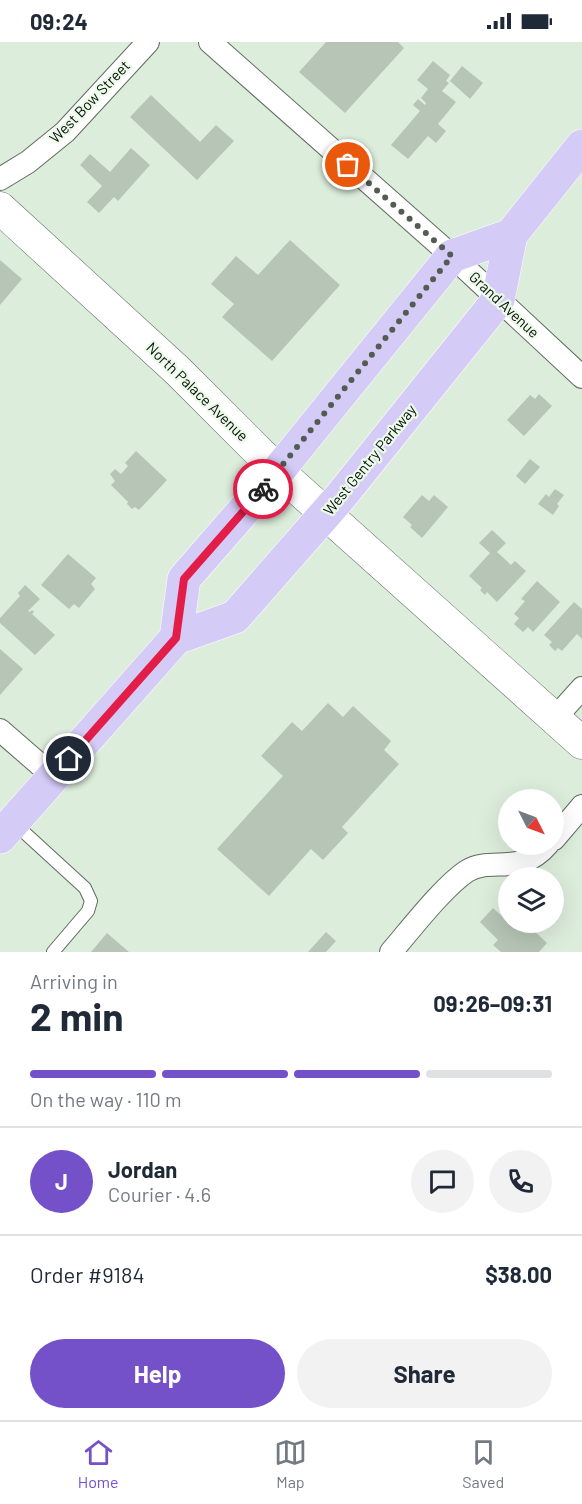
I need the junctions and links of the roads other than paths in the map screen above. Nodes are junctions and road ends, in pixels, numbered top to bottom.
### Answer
1 (148, 42) edge
2 (210, 42) edge
3 (582, 146) edge
4 (0, 179) edge
5 (0, 208) edge
6 (511, 235) junction
7 (452, 256) junction
8 (498, 300) junction
9 (582, 377) edge
10 (278, 471) junction
11 (326, 514) junction
12 (176, 638) junction
13 (582, 688) edge
14 (555, 718) junction
15 (0, 730) edge
16 (582, 743) edge
17 (54, 777) junction
18 (582, 806) edge
19 (564, 827) edge
20 (7, 830) edge
21 (536, 855) edge
22 (53, 952) edge
23 (391, 952) edge

1 - 4 street, West Bow Street
2 - 7 street, Grand Avenue
3 - 6 main road, West Gentry Parkway
5 - 10 main road, North Palace Avenue
6 - 7 main road
6 - 8 main road, West Gentry Parkway
7 - 8 street, Grand Avenue
7 - 10 main road
8 - 9 street, Grand Avenue
8 - 11 main road, West Gentry Parkway
10 - 11 main road, North Palace Avenue
10 - 12 main road
11 - 12 main road, West Gentry Parkway
11 - 14 main road, North Palace Avenue
12 - 17 main road, West Gentry Parkway
13 - 14 street
14 - 16 main road, North Palace Avenue
15 - 17 street
17 - 20 main road, West Gentry Parkway
18 - 19 street
20 - 22 lane
21 - 23 street

